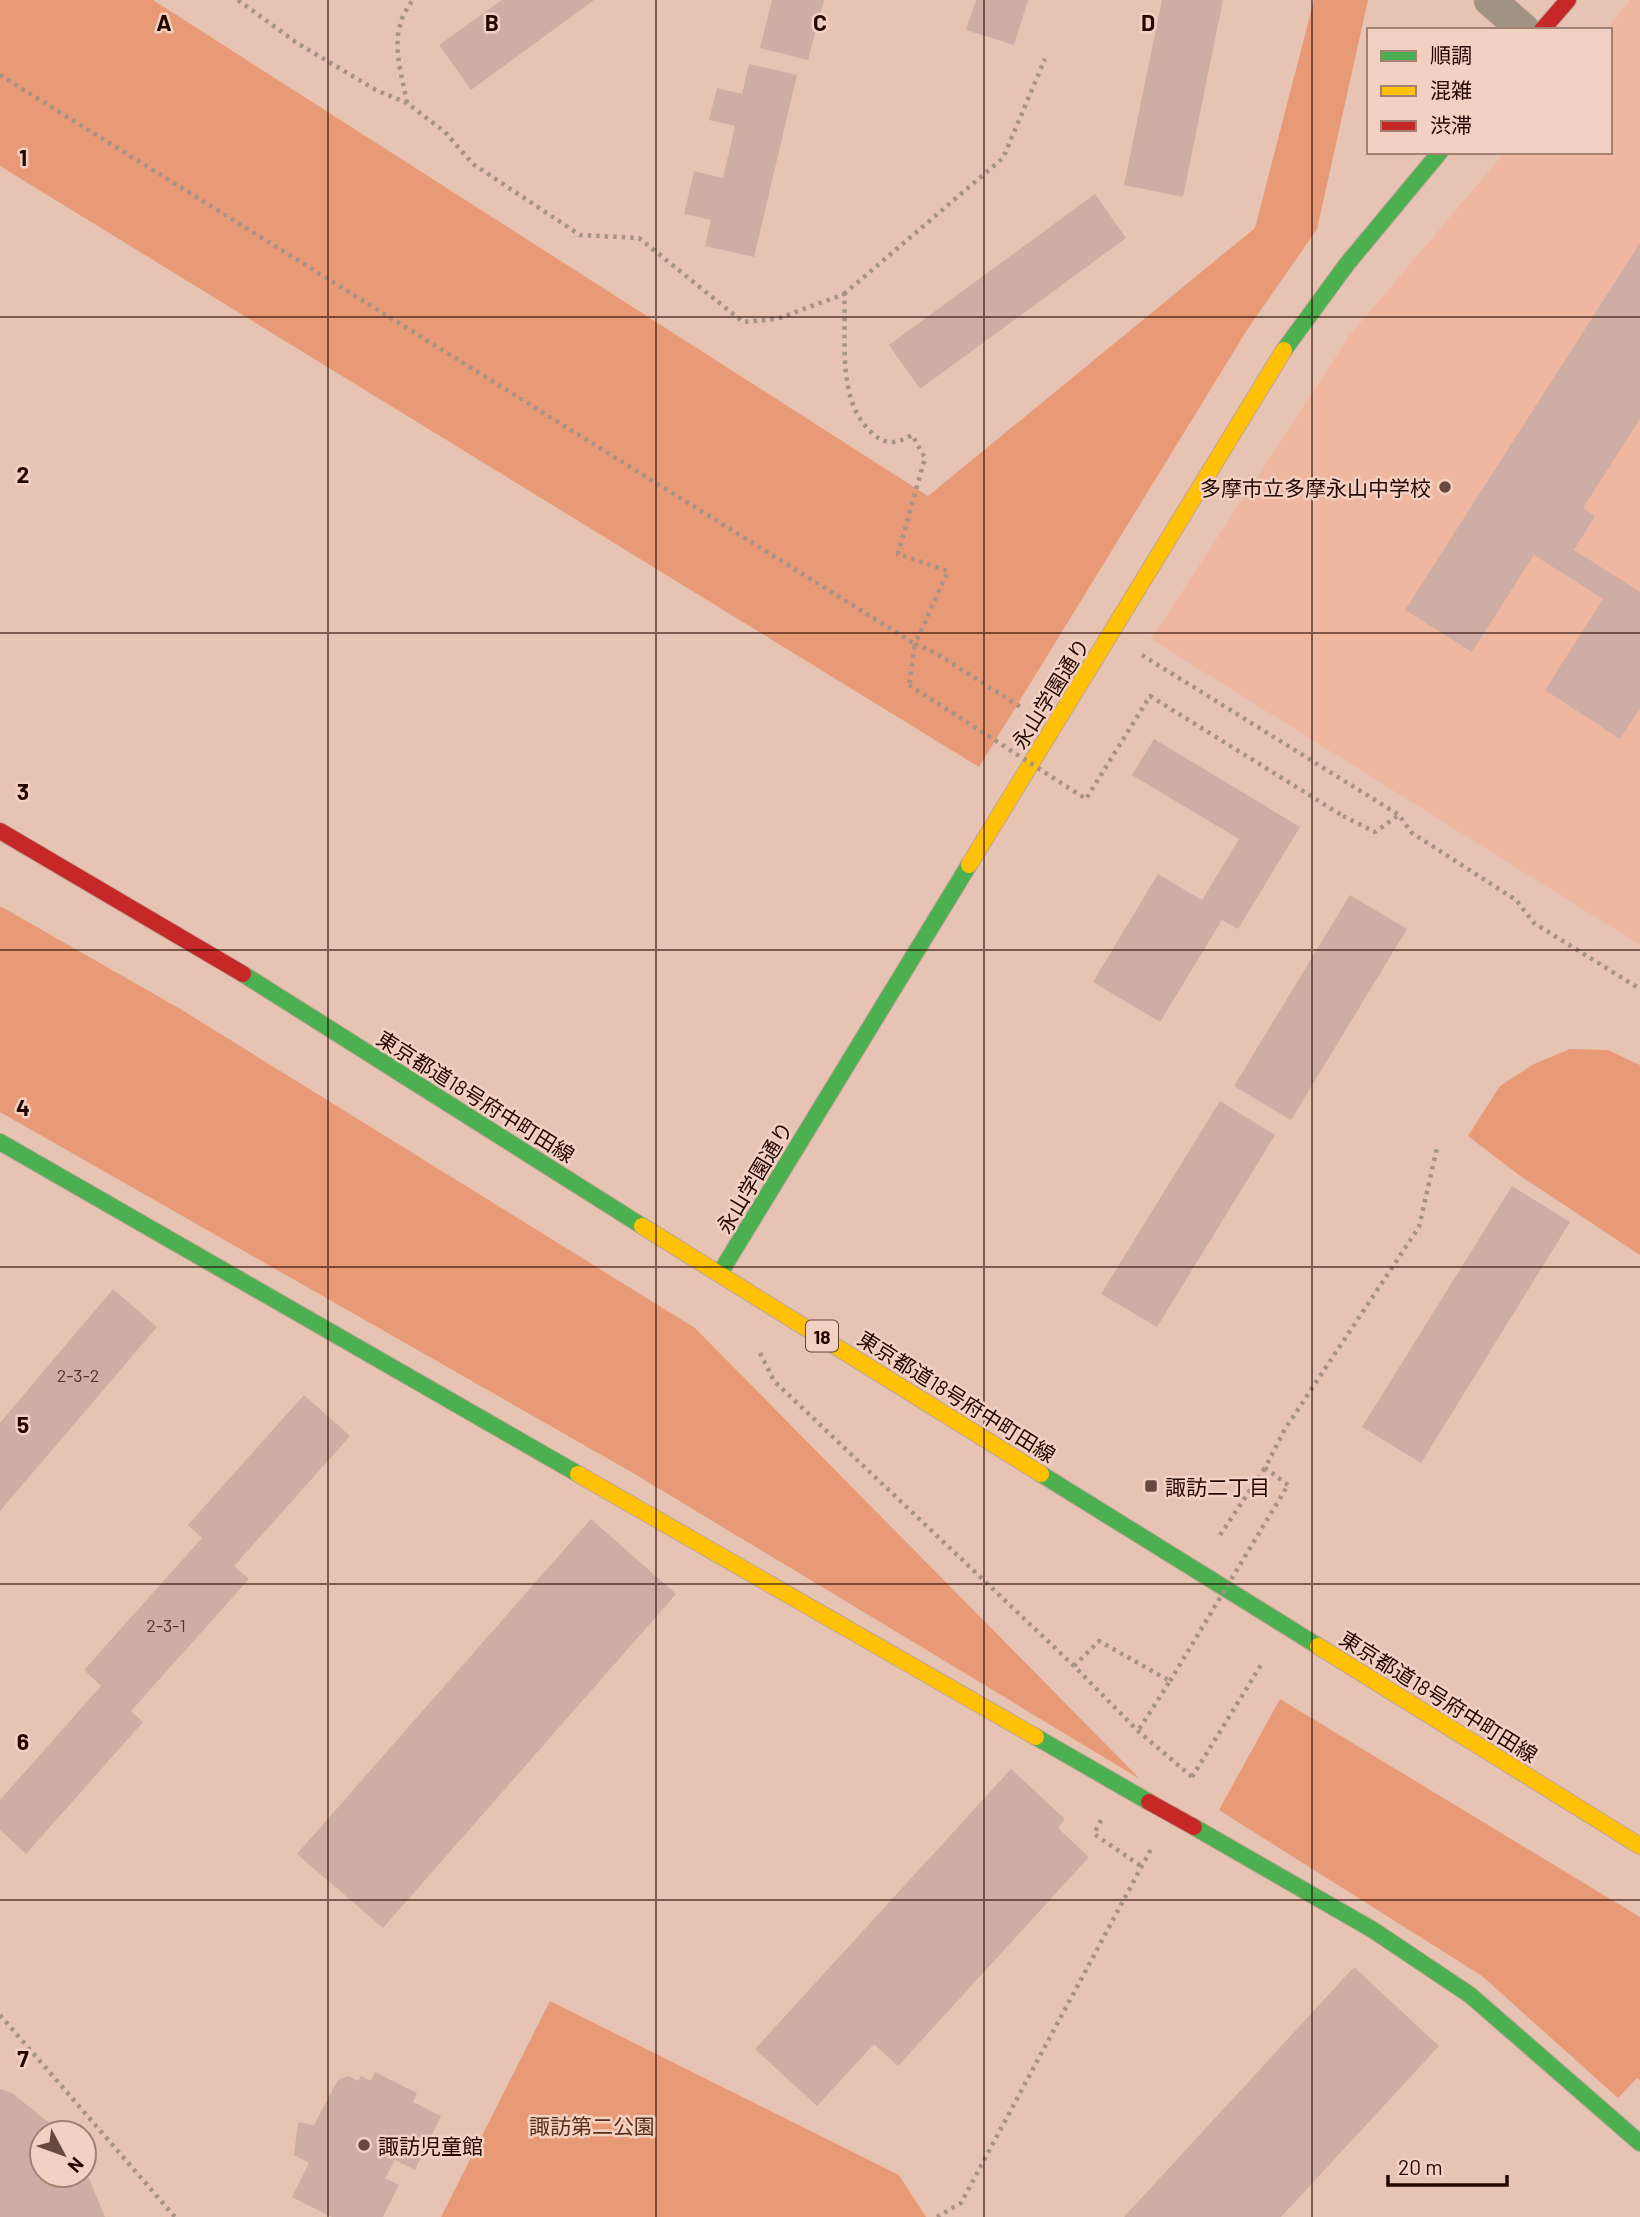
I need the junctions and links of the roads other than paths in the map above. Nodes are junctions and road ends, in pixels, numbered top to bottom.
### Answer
1 (1490, 0) edge
2 (1568, 0) edge
3 (1522, 28) edge
4 (1544, 28) edge
5 (1438, 154) edge
6 (0, 831) edge
7 (0, 1142) edge
8 (720, 1273) junction
9 (1640, 1846) edge
10 (1640, 2143) edge

1 - 3 street
2 - 4 street
5 - 8 street, 永山学園通り
6 - 8 street, 東京都道18号府中町田線 / 18
7 - 10 street, bridge
8 - 9 street, 東京都道18号府中町田線 / 18

